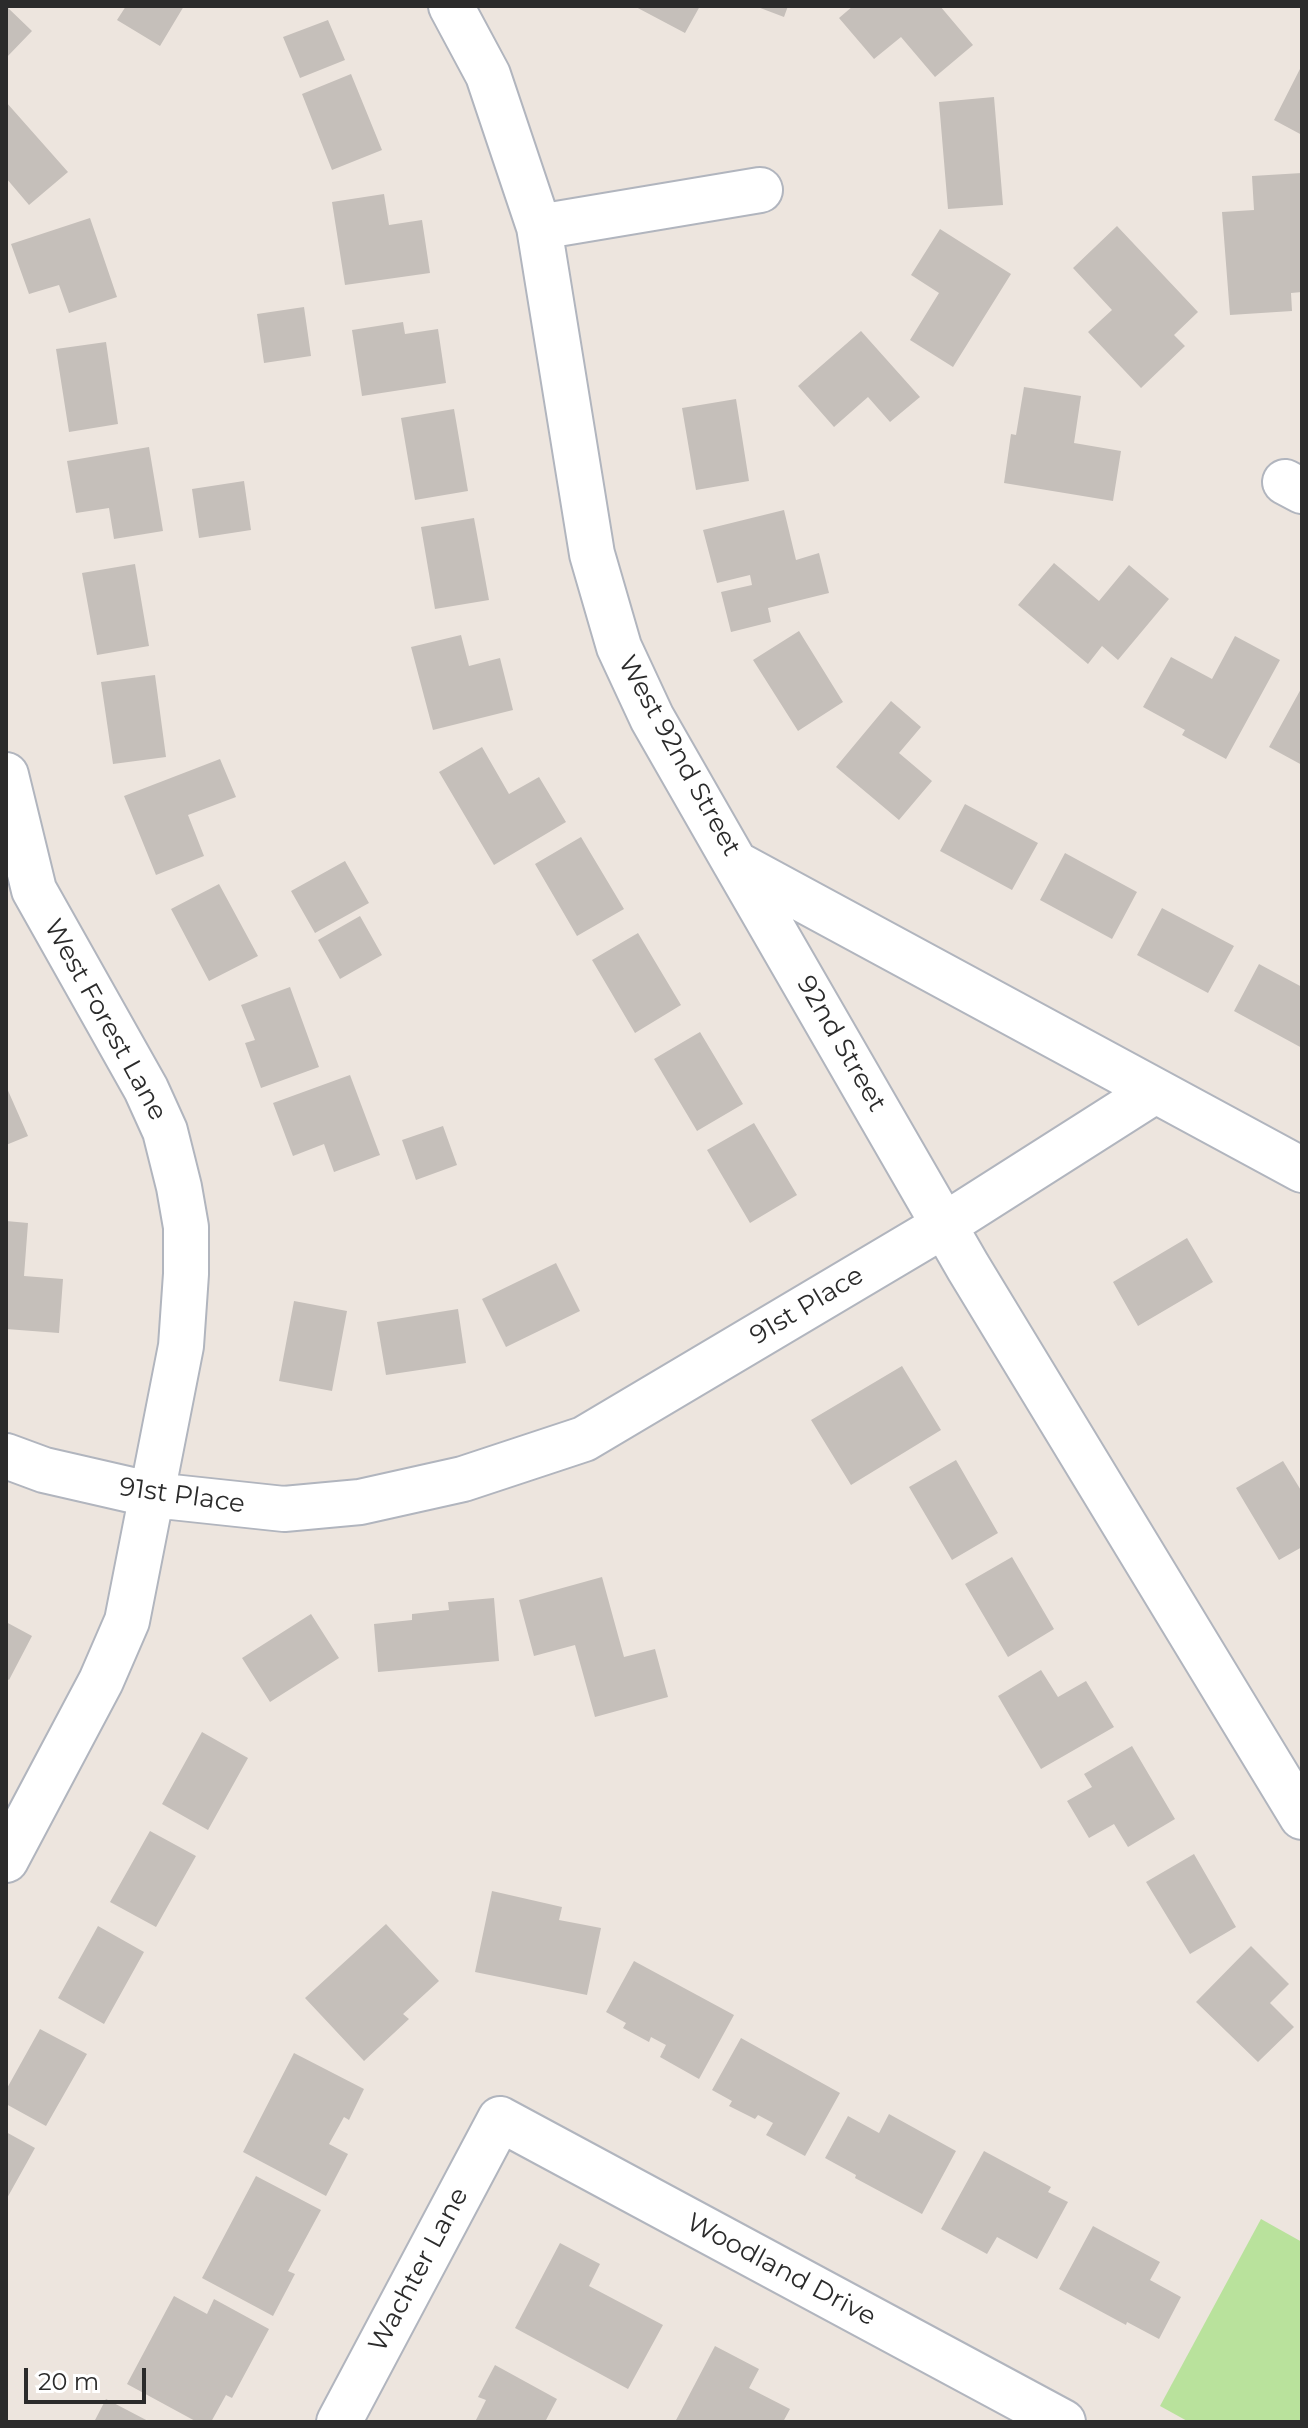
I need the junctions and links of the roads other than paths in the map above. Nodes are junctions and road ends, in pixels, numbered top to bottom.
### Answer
1 (451, 6) edge
2 (760, 190) dead end
3 (539, 227) junction
4 (6, 775) edge
5 (735, 863) junction
6 (1155, 1091) junction
7 (1302, 1170) edge
8 (946, 1224) junction
9 (6, 1456) edge
10 (153, 1495) junction
11 (1302, 1817) edge
12 (6, 1860) edge
13 (500, 2119) joint
14 (339, 2422) edge
15 (1063, 2422) edge

1 - 3 street, West 92nd Street
2 - 3 street
3 - 5 street, West 92nd Street
4 - 10 street, West Forest Lane
5 - 6 street, West 92nd Street
5 - 8 street, 92nd Street
6 - 7 street, West 92nd Street
6 - 8 street
8 - 10 street, 91st Place
8 - 11 street
9 - 10 street, 91st Place
10 - 12 street, West Forest Lane
13 - 14 street, Wachter Lane
13 - 15 street, Woodland Drive

